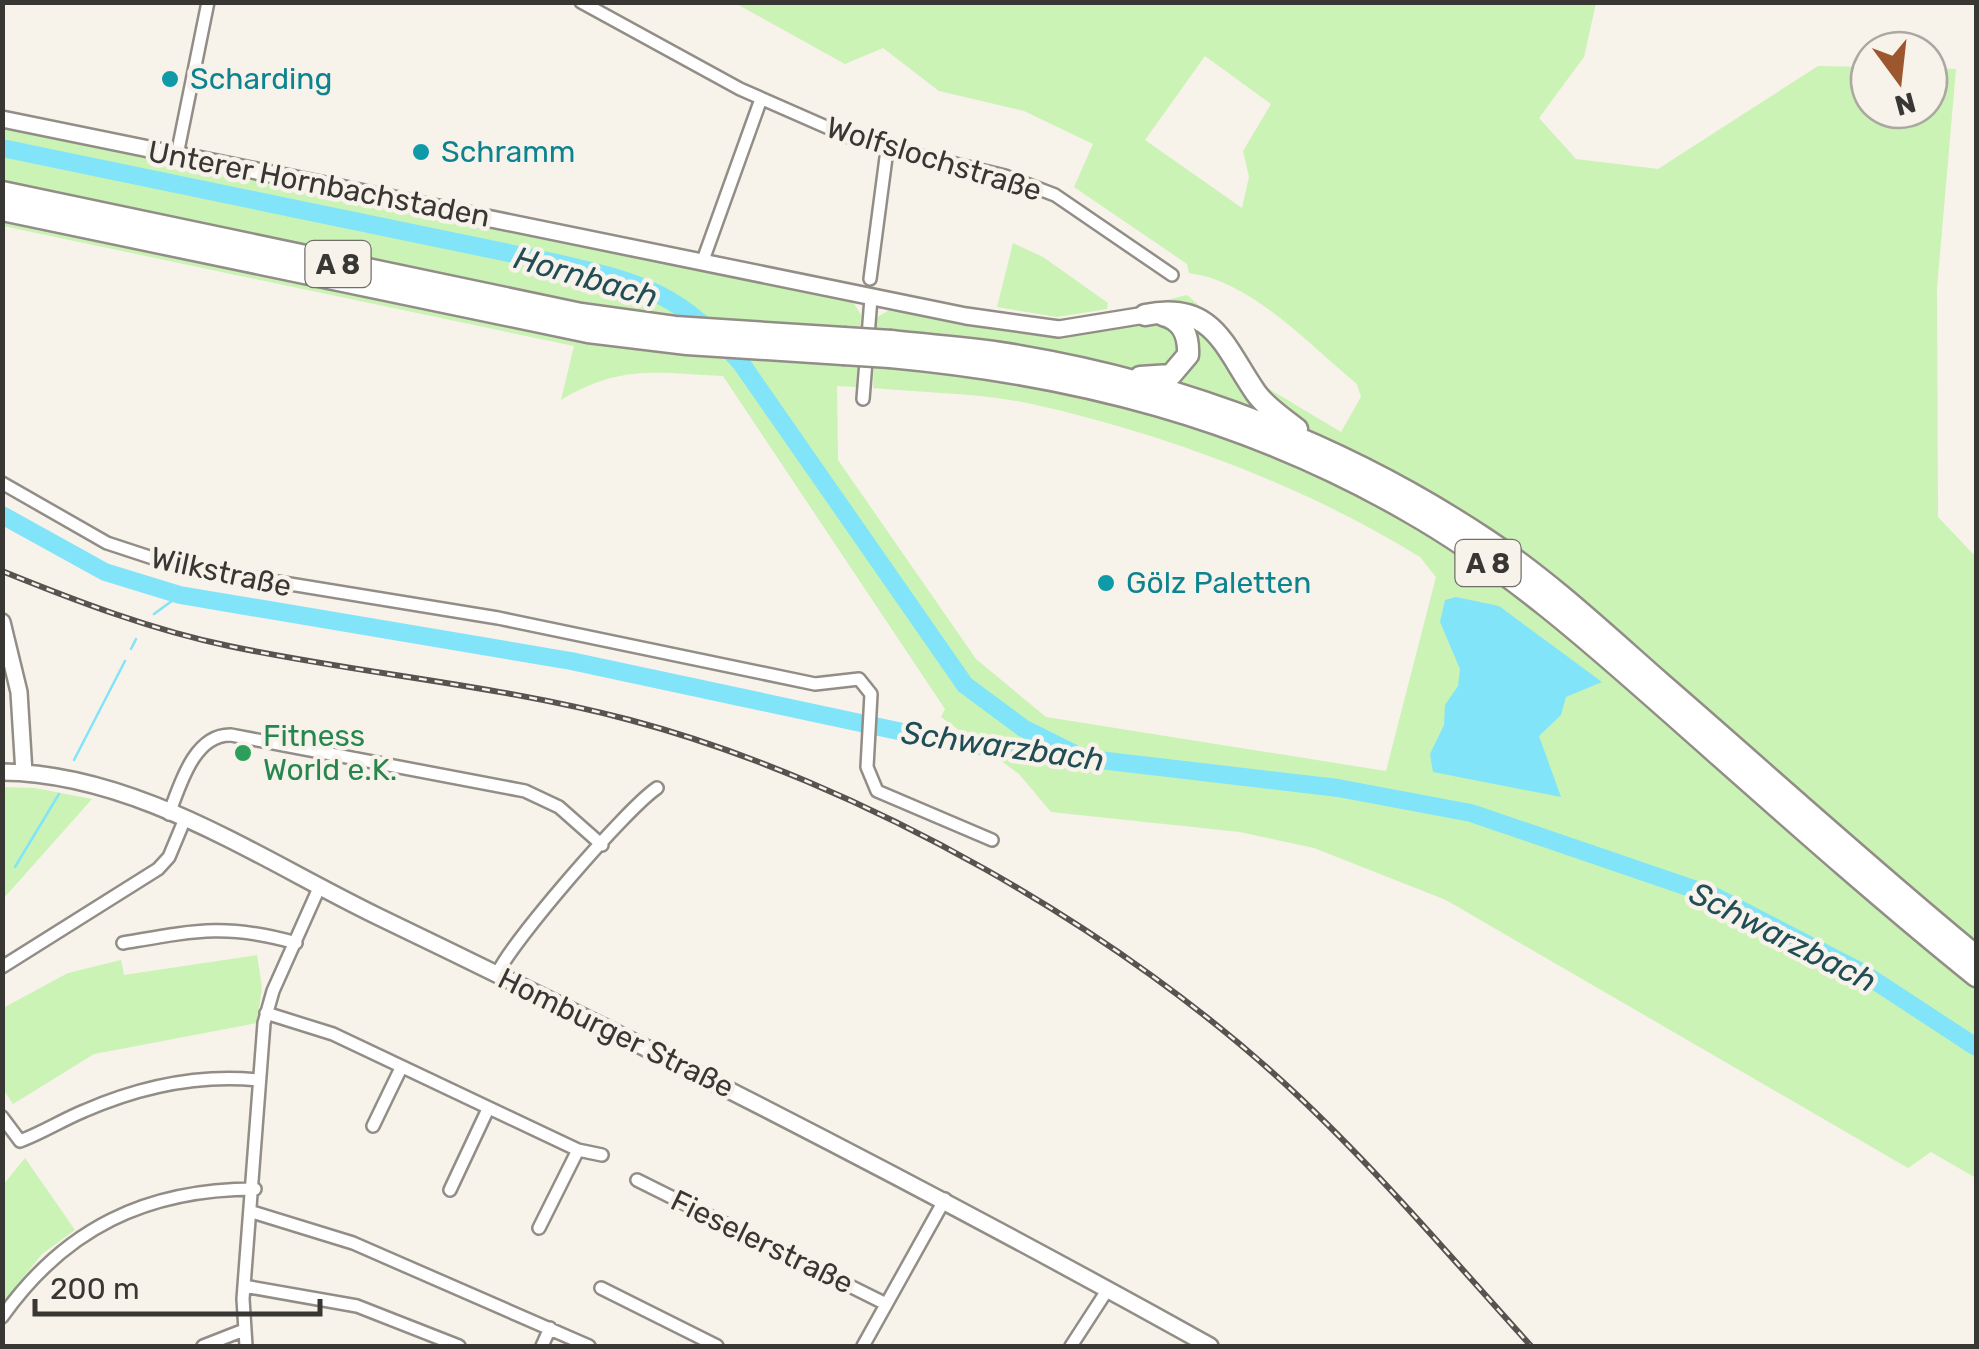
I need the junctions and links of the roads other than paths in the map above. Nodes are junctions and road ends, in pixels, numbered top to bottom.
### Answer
1 (208, 2) edge
2 (581, 2) edge
3 (760, 99) junction
4 (2, 119) edge
5 (887, 150) junction
6 (177, 155) junction
7 (2, 192) edge
8 (2, 210) edge
9 (702, 264) junction
10 (1172, 274) dead end
11 (870, 278) dead end
12 (871, 298) junction
13 (1146, 314) junction
14 (681, 336) junction
15 (890, 349) junction
16 (1108, 374) junction
17 (863, 399) dead end
18 (1332, 452) junction
19 (2, 484) edge
20 (3, 624) edge
21 (2, 772) edge
22 (24, 772) junction
23 (658, 788) dead end
24 (177, 818) junction
25 (992, 840) dead end
26 (602, 845) junction
27 (319, 888) junction
28 (124, 943) dead end
29 (296, 944) junction
30 (1976, 956) edge
31 (2, 966) edge
32 (497, 974) junction
33 (1976, 976) edge
34 (266, 1013) junction
35 (401, 1068) junction
36 (259, 1080) junction
37 (488, 1109) junction
38 (2, 1117) edge
39 (374, 1126) dead end
40 (578, 1150) junction
41 (602, 1156) dead end
42 (637, 1180) dead end
43 (255, 1189) junction
44 (450, 1190) dead end
45 (945, 1199) junction
46 (252, 1212) junction
47 (539, 1228) dead end
48 (244, 1286) junction
49 (601, 1288) dead end
50 (1108, 1288) junction
51 (886, 1304) junction
52 (2, 1317) edge
53 (550, 1328) junction
54 (244, 1330) junction
55 (203, 1346) edge
56 (246, 1346) edge
57 (459, 1346) edge
58 (542, 1346) edge
59 (588, 1346) edge
60 (717, 1346) edge
61 (862, 1346) edge
62 (1071, 1346) edge
63 (1208, 1346) edge

1 - 6 street
2 - 3 street, Wolfslochstraße
3 - 5 street, Wolfslochstraße
3 - 9 street
4 - 6 main road, Unterer Hornbachstaden
5 - 10 street, Wolfslochstraße
5 - 11 street
6 - 9 main road, Unterer Hornbachstaden
7 - 14 highway, A 8
8 - 14 highway, A 8
9 - 12 main road, Unterer Hornbachstaden
12 - 13 main road, Unterer Hornbachstaden
12 - 17 street
13 - 16 highway
13 - 18 highway
14 - 15 highway, A 8, bridge
15 - 16 highway, A 8
15 - 33 highway, A 8
16 - 18 highway, A 8
18 - 30 highway, A 8
19 - 25 street, Wilkstraße
20 - 22 main road
21 - 22 main road, Homburger Straße
22 - 24 main road, Homburger Straße
23 - 26 street
24 - 26 street
24 - 27 main road, Homburger Straße
24 - 31 street
26 - 32 street
27 - 29 street
27 - 32 main road, Homburger Straße
28 - 29 street
29 - 34 street
32 - 45 main road, Homburger Straße
34 - 35 street
34 - 36 street
35 - 37 street
35 - 39 street
36 - 38 street
36 - 43 street
37 - 40 street
37 - 44 street
40 - 41 street
40 - 47 street
42 - 51 street, Fieselerstraße
43 - 46 street
43 - 52 street
45 - 50 main road, Homburger Straße
45 - 51 street
46 - 48 street
46 - 53 street
48 - 54 street
48 - 57 street
49 - 60 street
50 - 62 street
50 - 63 main road, Homburger Straße
51 - 61 street
53 - 58 street
53 - 59 street
54 - 55 street
54 - 56 street

